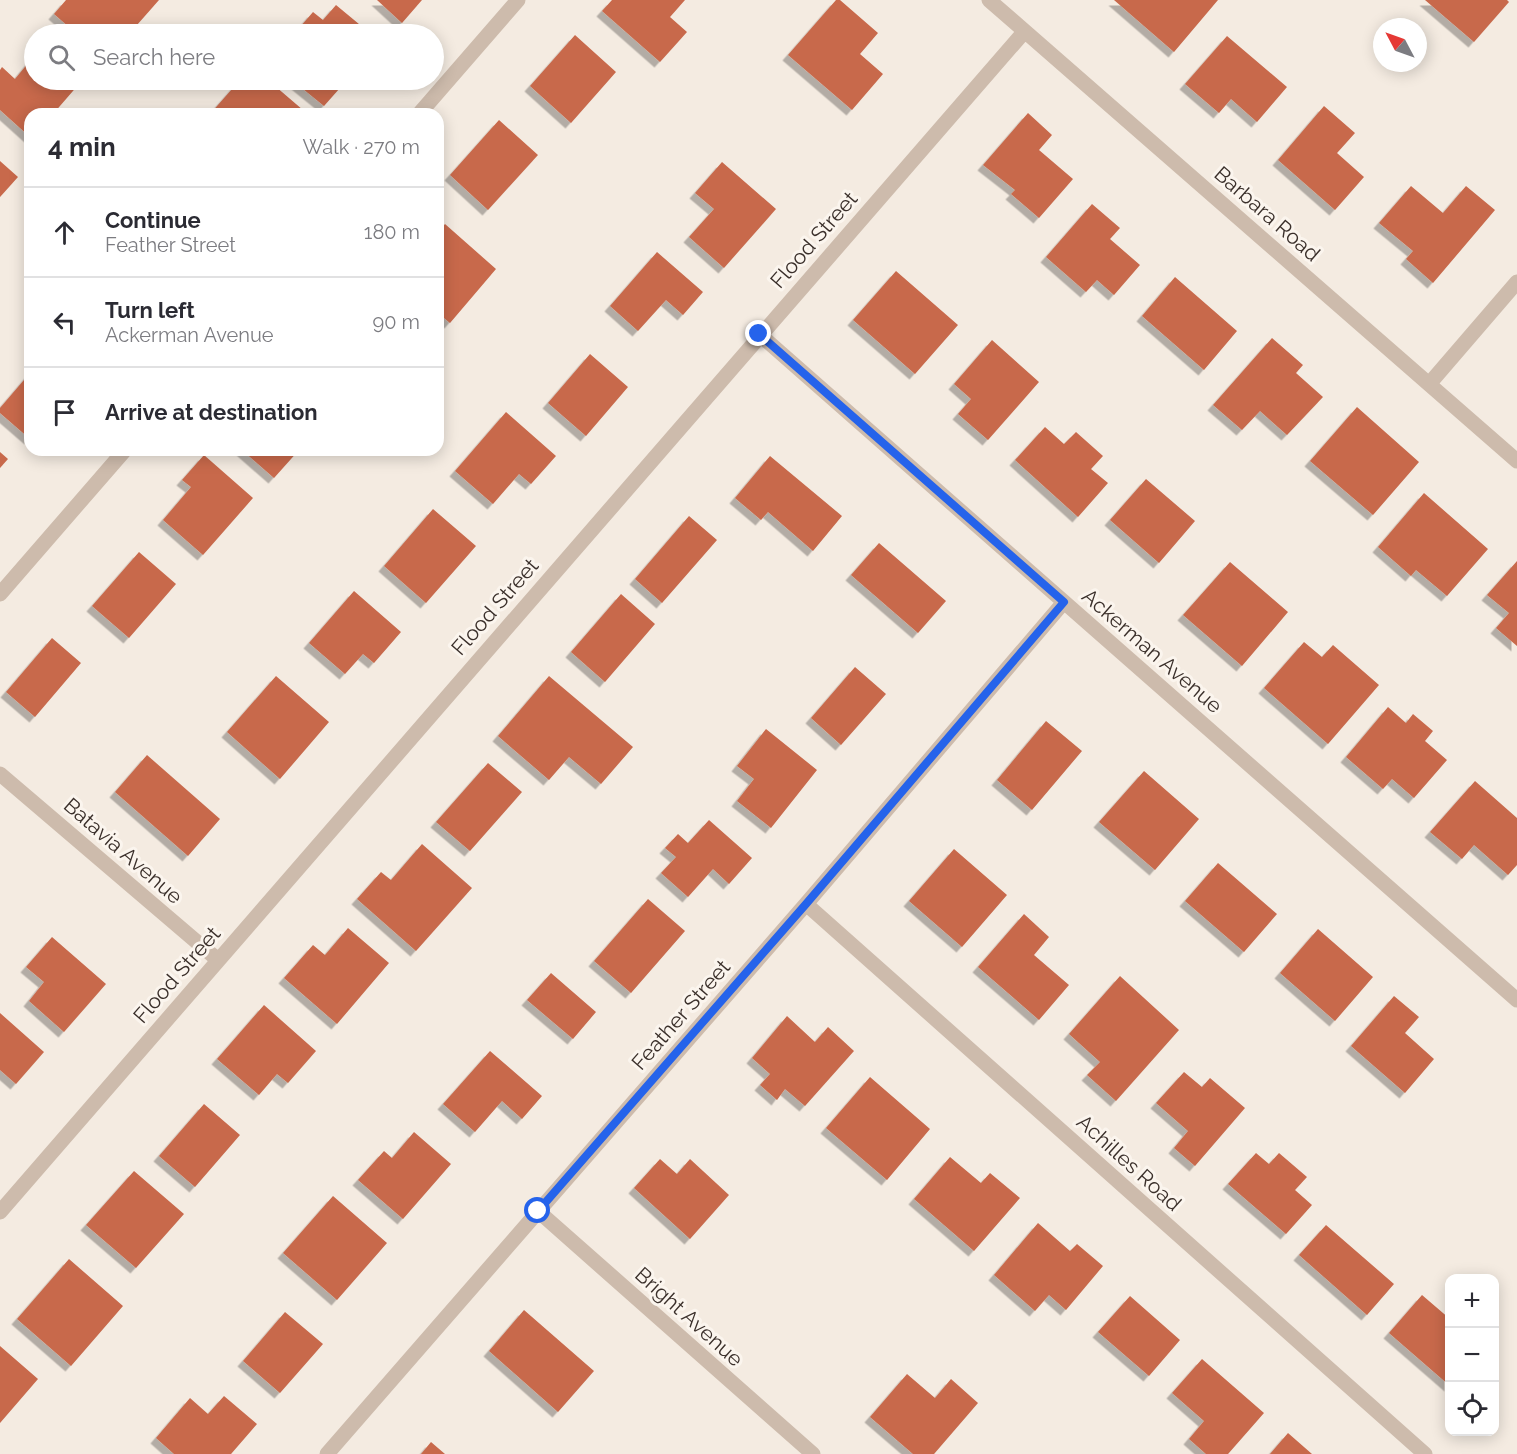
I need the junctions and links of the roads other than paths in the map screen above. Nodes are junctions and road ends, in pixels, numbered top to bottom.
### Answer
1 (518, 0) edge
2 (989, 0) edge
3 (1024, 32) junction
4 (444, 84) edge
5 (439, 90) edge
6 (423, 108) edge
7 (1517, 282) edge
8 (759, 334) junction
9 (1430, 383) junction
10 (120, 456) edge
11 (1517, 461) edge
12 (0, 594) edge
13 (1064, 602) junction
14 (0, 774) edge
15 (806, 904) junction
16 (218, 960) junction
17 (1517, 1000) edge
18 (538, 1211) junction
19 (0, 1212) edge
20 (327, 1454) edge
21 (813, 1454) edge
22 (1425, 1454) edge

1 - 4 street
2 - 3 street, Barbara Road
3 - 8 street, Flood Street
3 - 9 street, Barbara Road
5 - 6 street
7 - 9 street
8 - 13 street, Ackerman Avenue
8 - 16 street, Flood Street
9 - 11 street, Barbara Road
10 - 12 street
13 - 15 street, Feather Street
13 - 17 street, Ackerman Avenue
14 - 16 street, Batavia Avenue
15 - 18 street, Feather Street
15 - 22 street, Achilles Road
16 - 19 street, Flood Street
18 - 20 street, Feather Street
18 - 21 street, Bright Avenue

